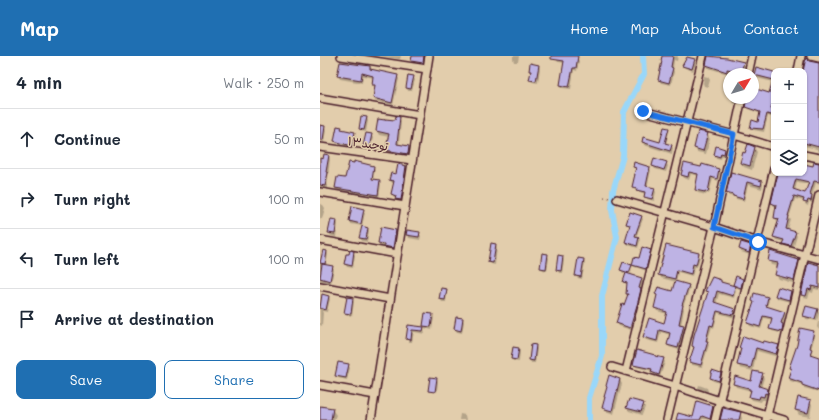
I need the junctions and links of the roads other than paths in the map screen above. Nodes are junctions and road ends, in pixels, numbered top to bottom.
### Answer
1 (341, 56) edge
2 (429, 56) edge
3 (703, 56) edge
4 (752, 56) edge
5 (802, 56) edge
6 (811, 56) edge
7 (819, 58) edge
8 (749, 68) edge
9 (799, 68) edge
10 (427, 69) junction
11 (320, 98) edge
12 (741, 104) edge
13 (643, 111) dead end
14 (420, 115) junction
15 (687, 123) junction
16 (734, 134) junction
17 (771, 146) edge
18 (320, 147) edge
19 (807, 156) edge
20 (819, 158) edge
21 (412, 160) junction
22 (772, 176) edge
23 (320, 192) edge
24 (819, 195) edge
25 (617, 199) dead end
26 (405, 206) junction
27 (664, 213) junction
28 (714, 227) junction
29 (320, 240) edge
30 (758, 242) junction
31 (398, 254) junction
32 (806, 255) junction
33 (819, 259) edge
34 (320, 286) edge
35 (390, 299) junction
36 (612, 367) dead end
37 (626, 371) junction
38 (320, 385) edge
39 (675, 386) junction
40 (375, 395) junction
41 (720, 401) junction
42 (767, 417) edge
43 (371, 420) edge
44 (667, 420) edge
45 (715, 420) edge
46 (784, 420) edge

1 - 10 street
2 - 10 street
3 - 15 street
4 - 8 street
5 - 9 street
6 - 7 street
10 - 14 street
11 - 14 street
12 - 16 street
13 - 15 street
14 - 21 street
15 - 16 street
15 - 27 street
16 - 17 street
16 - 28 street
18 - 21 street, توحید۱۳
19 - 20 street
21 - 26 street
22 - 30 street
23 - 26 street
24 - 32 street
25 - 27 street
26 - 31 street
27 - 28 street
27 - 37 street
28 - 30 street
28 - 39 street
29 - 31 street
30 - 32 street
30 - 41 street
31 - 35 street
32 - 33 street
32 - 42 street
34 - 35 street
35 - 40 street
36 - 37 street
37 - 39 street
38 - 40 street
39 - 41 street
39 - 44 street
40 - 43 street
41 - 42 street
41 - 45 street
42 - 46 street

